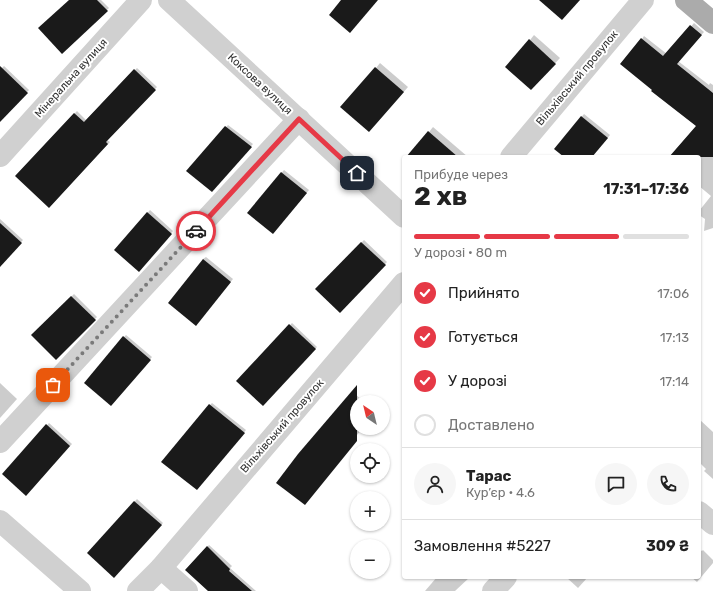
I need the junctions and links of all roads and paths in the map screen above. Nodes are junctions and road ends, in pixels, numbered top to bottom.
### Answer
1 (141, 0) edge
2 (169, 0) edge
3 (643, 0) edge
4 (686, 0) edge
5 (713, 23) edge
6 (299, 119) junction
7 (513, 155) edge
8 (0, 156) edge
9 (402, 215) edge
10 (402, 286) edge
11 (0, 442) edge
12 (701, 514) edge
13 (0, 521) edge
14 (713, 524) edge
15 (161, 568) junction
16 (504, 579) edge
17 (80, 591) edge
18 (138, 591) edge
19 (187, 591) edge
20 (493, 591) edge

1 - 8 street, Мінеральна вулиця
2 - 6 street, Коксова вулиця
3 - 7 street, Вільхівський провулок
4 - 5 main road
6 - 9 street, Коксова вулиця
6 - 11 street
10 - 15 street, Вільхівський провулок
12 - 14 street
13 - 17 street
15 - 18 street, Вільхівський провулок
15 - 19 street
16 - 20 street

